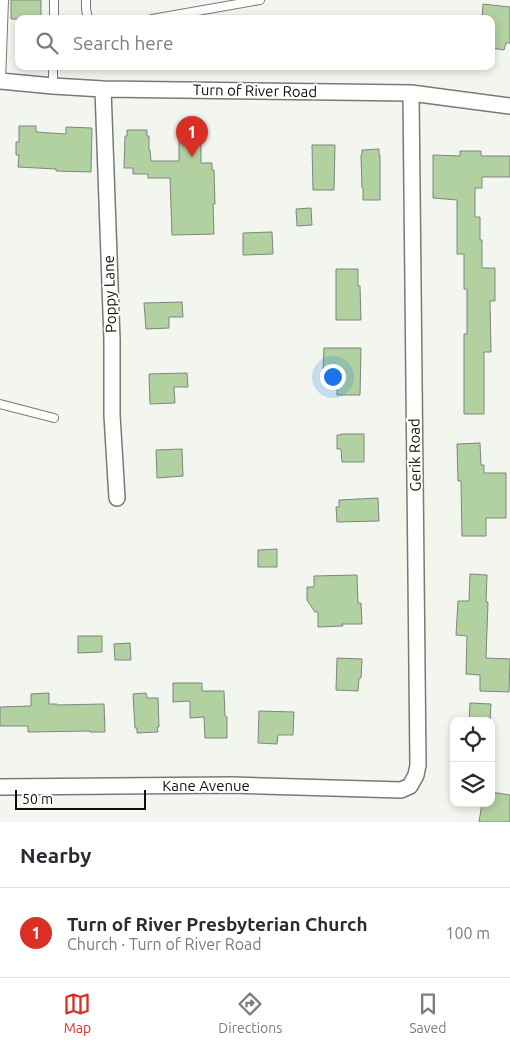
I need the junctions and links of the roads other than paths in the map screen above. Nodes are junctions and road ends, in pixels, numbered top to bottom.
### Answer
1 (4, 0) edge
2 (54, 0) edge
3 (86, 0) edge
4 (260, 0) edge
5 (54, 15) edge
6 (87, 15) edge
7 (175, 15) edge
8 (53, 70) edge
9 (1, 81) edge
10 (53, 86) junction
11 (103, 89) junction
12 (411, 93) junction
13 (510, 106) edge
14 (0, 404) edge
15 (54, 418) dead end
16 (118, 498) dead end
17 (0, 787) edge
18 (382, 789) joint

1 - 9 lane
2 - 5 lane
3 - 6 lane
4 - 7 lane
8 - 10 lane
9 - 10 street, Turn of River Road
10 - 11 street, Turn of River Road
11 - 12 street, Turn of River Road
11 - 16 street, Poppy Lane
12 - 13 street, Turn of River Road
12 - 18 street, Gerik Road
14 - 15 lane
17 - 18 street, Kane Avenue

